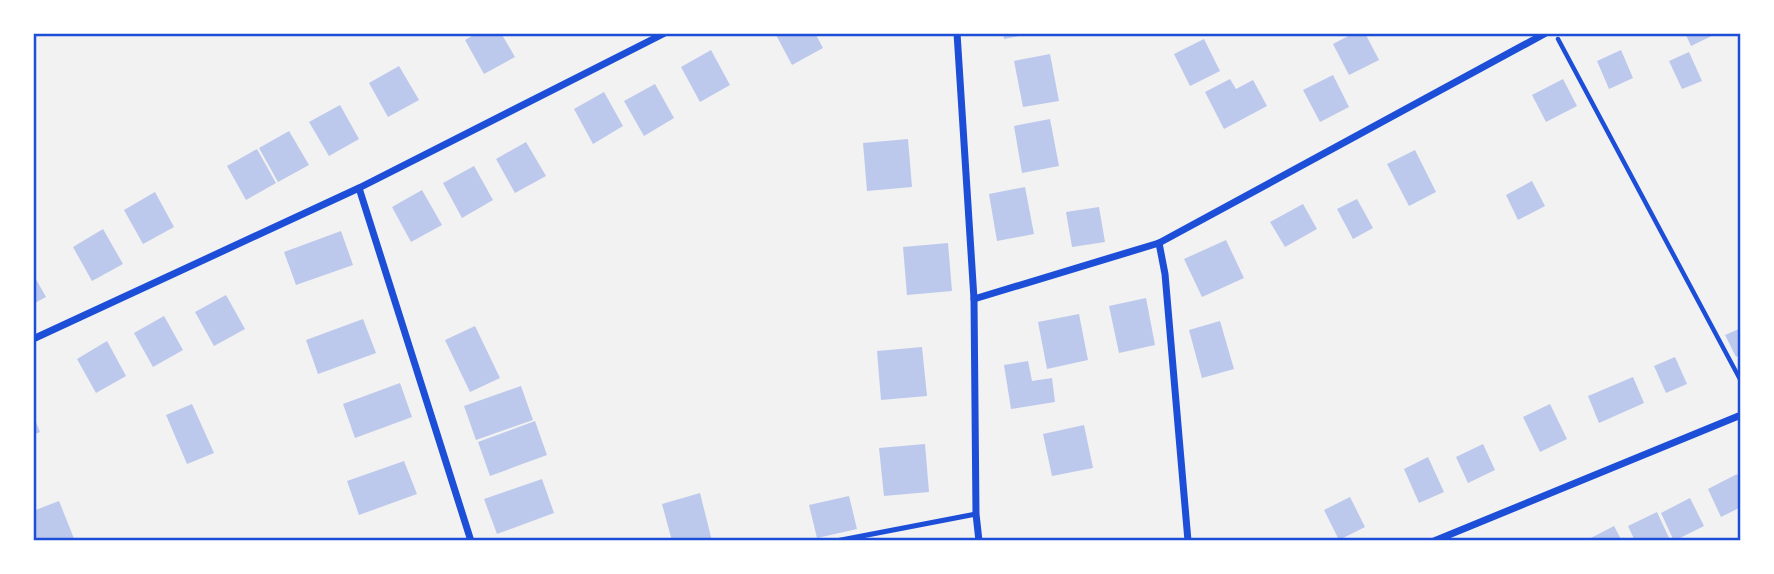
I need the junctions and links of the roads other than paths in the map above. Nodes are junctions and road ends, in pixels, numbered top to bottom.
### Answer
1 (665, 33) edge
2 (957, 33) edge
3 (1546, 33) edge
4 (359, 188) junction
5 (1159, 243) junction
6 (974, 299) junction
7 (33, 339) edge
8 (1741, 415) edge
9 (976, 514) junction
10 (471, 541) edge
11 (836, 541) edge
12 (979, 541) edge
13 (1188, 541) edge
14 (1434, 541) edge

1 - 4 street
2 - 6 street
3 - 5 street
4 - 7 street
4 - 10 street
5 - 6 street
5 - 13 street
6 - 9 street
8 - 14 street
9 - 11 lane
9 - 12 street

